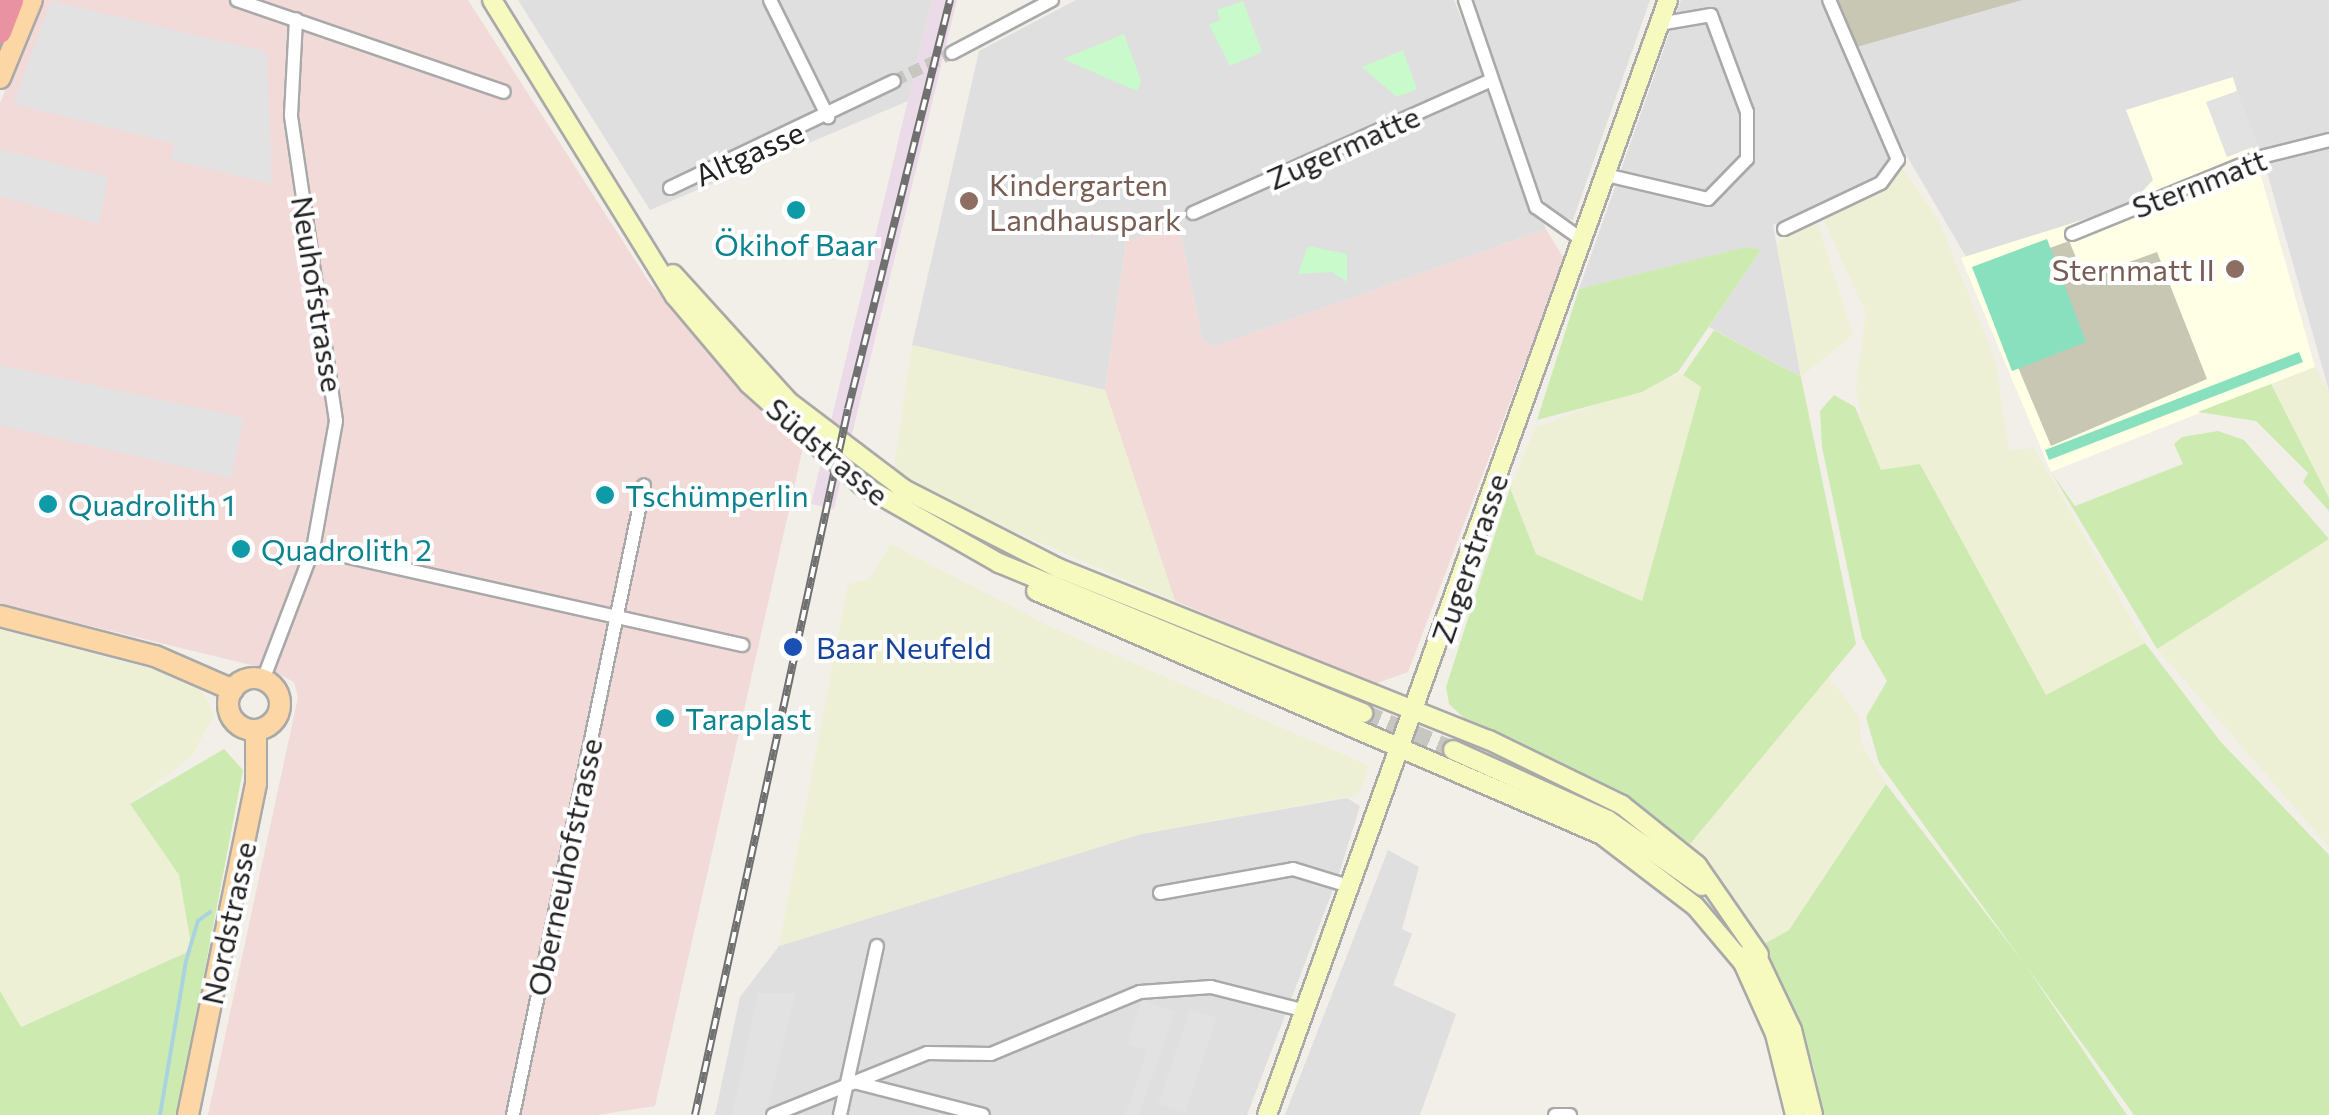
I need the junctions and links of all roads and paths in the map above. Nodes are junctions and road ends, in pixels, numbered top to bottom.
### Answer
1 (12, 0) edge
2 (32, 0) edge
3 (237, 0) edge
4 (492, 0) edge
5 (770, 0) edge
6 (1052, 0) edge
7 (1465, 0) edge
8 (1668, 0) edge
9 (1828, 0) edge
10 (296, 19) junction
11 (1660, 24) junction
12 (0, 32) edge
13 (952, 53) tunnel mouth
14 (0, 78) edge
15 (1492, 80) junction
16 (894, 81) tunnel mouth
17 (504, 92) dead end
18 (828, 118) junction
19 (2329, 140) edge
20 (1606, 175) junction
21 (670, 188) dead end
22 (618, 206) junction
23 (1193, 212) dead end
24 (1784, 229) dead end
25 (2072, 234) dead end
26 (1581, 238) junction
27 (644, 485) dead end
28 (900, 487) junction
29 (904, 512) junction
30 (313, 549) junction
31 (1110, 607) junction
32 (0, 616) edge
33 (616, 620) junction
34 (742, 645) dead end
35 (263, 680) junction
36 (233, 690) junction
37 (1415, 712) junction
38 (1363, 713) tunnel mouth
39 (256, 730) junction
40 (1402, 747) junction
41 (1454, 750) tunnel mouth
42 (1352, 887) junction
43 (1160, 893) dead end
44 (877, 946) dead end
45 (1752, 960) junction
46 (1306, 1011) junction
47 (847, 1080) junction
48 (188, 1115) edge
49 (513, 1115) edge
50 (773, 1115) edge
51 (840, 1115) edge
52 (983, 1115) edge
53 (1267, 1115) edge
54 (1555, 1115) edge
55 (1570, 1115) edge
56 (1795, 1115) edge
57 (1813, 1115) edge

1 - 12 highway
2 - 14 main road
3 - 10 street
4 - 22 main road, Südstrasse
5 - 18 street, Altgasse
6 - 13 street
7 - 15 street
8 - 11 main road, Zugerstrasse
9 - 24 street
10 - 17 street
10 - 30 street, Neuhofstrasse
11 - 20 main road, Zugerstrasse
11 - 20 street
15 - 23 street, Zugermatte
15 - 26 street
16 - 18 street, Altgasse
18 - 21 street, Altgasse
19 - 25 street, Sternmatt
20 - 26 main road, Zugerstrasse
22 - 28 main road, Südstrasse
22 - 29 main road, Südstrasse
26 - 37 main road, Zugerstrasse
27 - 33 street, Oberneuhofstrasse
28 - 31 main road, Südstrasse
28 - 37 main road
29 - 31 main road, Südstrasse
29 - 40 main road
30 - 33 street
30 - 35 street, Neuhofstrasse
31 - 38 main road, Südstrasse
32 - 36 main road
33 - 34 street
33 - 49 street, Oberneuhofstrasse
35 - 36 main road
35 - 39 main road
36 - 39 main road
37 - 40 main road, Zugerstrasse
37 - 45 main road
39 - 48 main road, Nordstrasse
40 - 42 main road, Zugerstrasse
40 - 45 main road
41 - 45 main road
42 - 43 street
42 - 46 main road, Zugerstrasse
44 - 47 street
45 - 56 main road
45 - 57 main road
46 - 47 street
46 - 53 main road, Zugerstrasse
47 - 50 street
47 - 51 street
47 - 52 street
54 - 55 street

